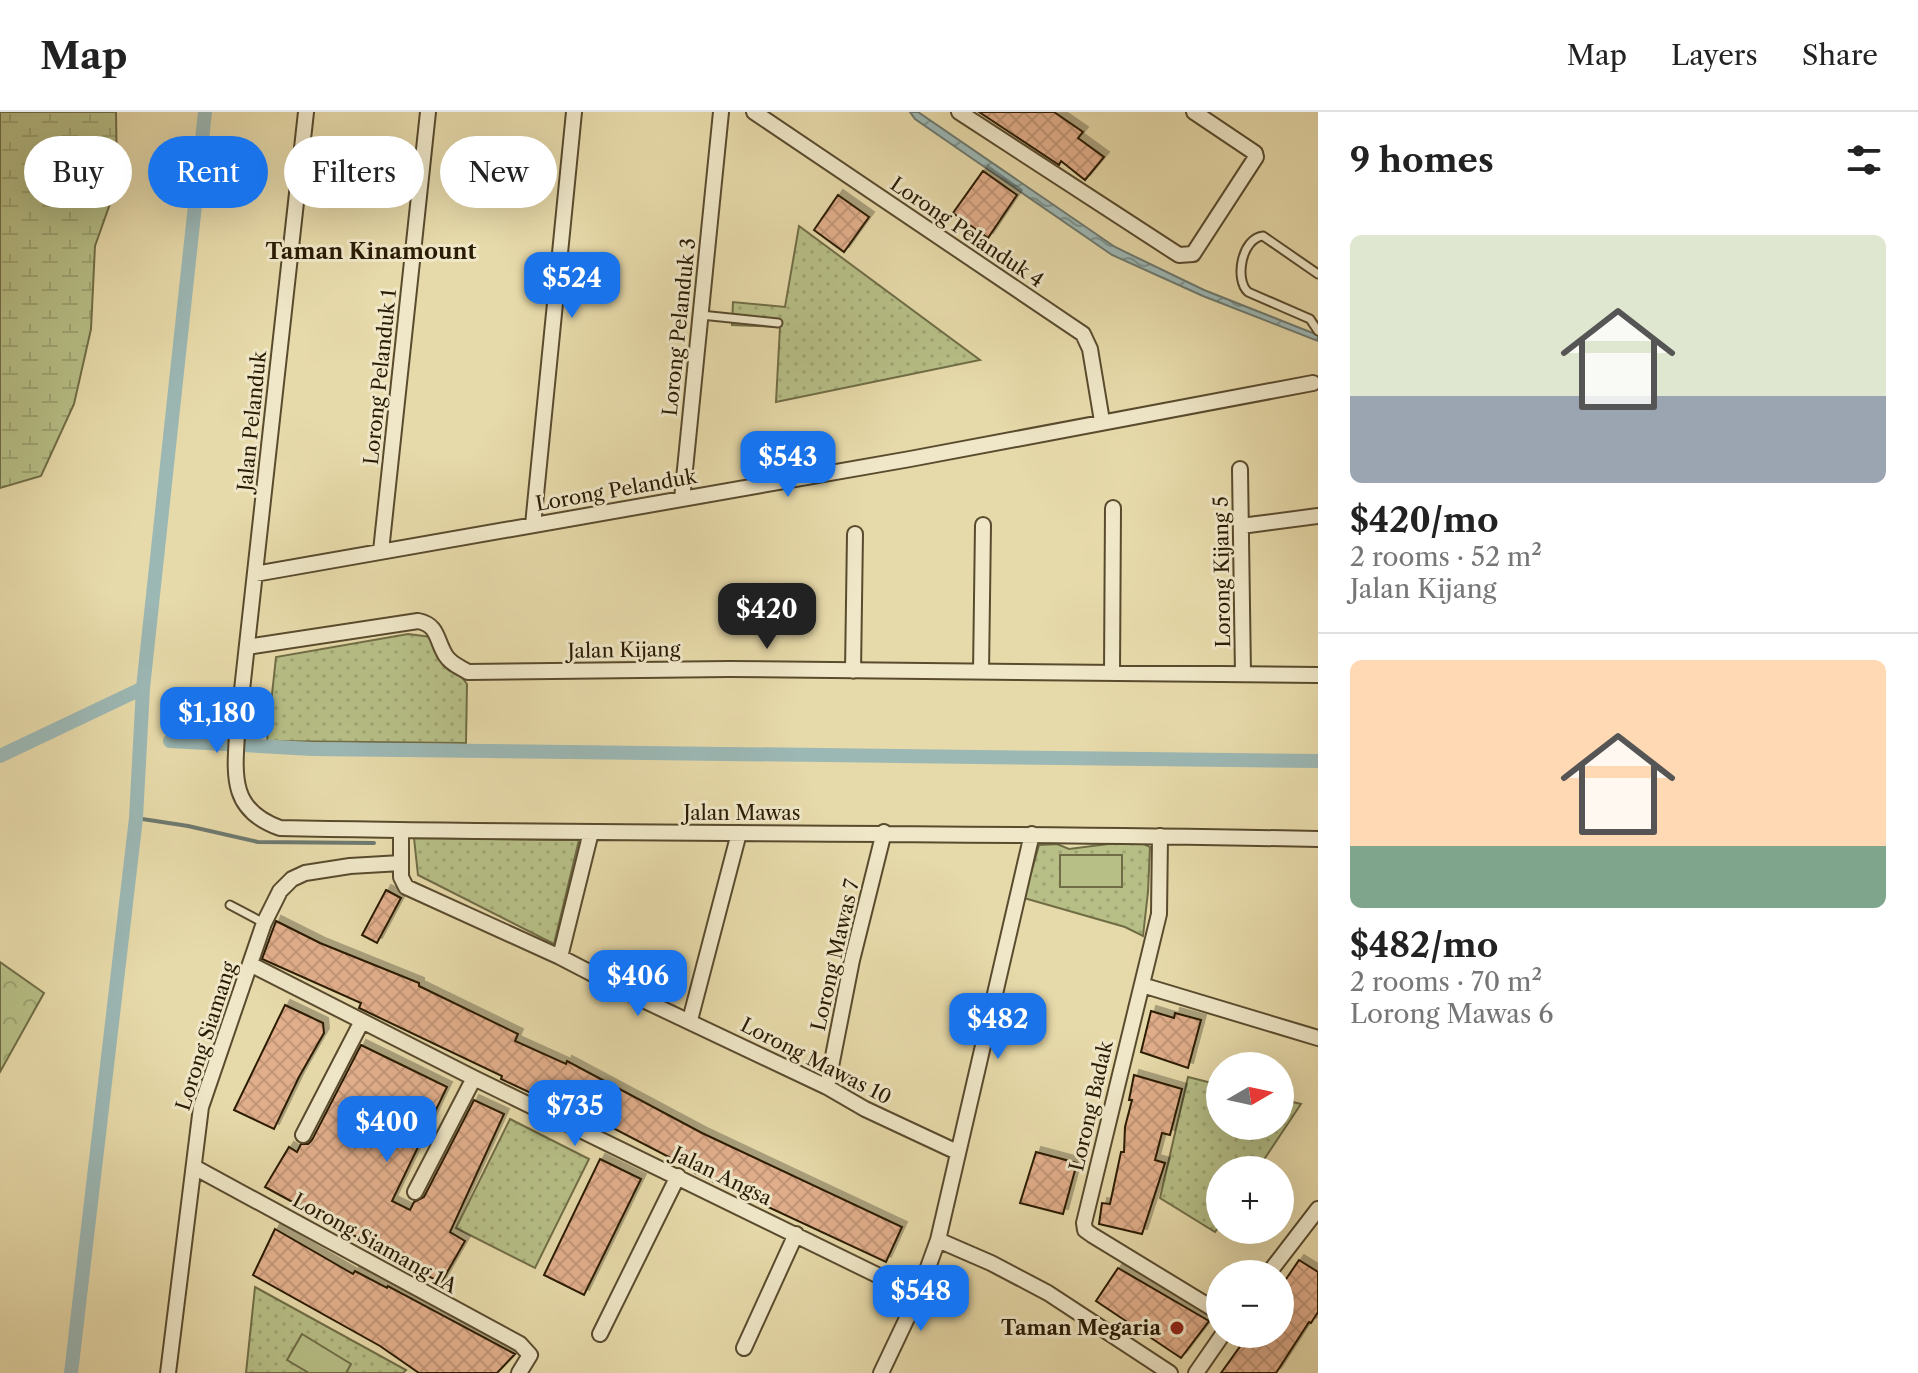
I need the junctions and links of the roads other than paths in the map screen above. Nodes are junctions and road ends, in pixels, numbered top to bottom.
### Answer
1 (306, 112) edge
2 (428, 112) edge
3 (574, 112) edge
4 (721, 112) edge
5 (754, 112) edge
6 (959, 112) edge
7 (1194, 112) edge
8 (1318, 274) edge
9 (701, 315) junction
10 (778, 323) dead end
11 (1318, 331) edge
12 (1316, 382) edge
13 (1102, 421) junction
14 (1240, 469) dead end
15 (682, 499) junction
16 (1113, 508) dead end
17 (1318, 516) edge
18 (533, 525) junction
19 (983, 525) dead end
20 (1241, 526) junction
21 (855, 534) dead end
22 (381, 551) junction
23 (255, 574) junction
24 (247, 647) junction
25 (853, 671) junction
26 (981, 672) junction
27 (1112, 673) junction
28 (1243, 674) junction
29 (1318, 675) edge
30 (237, 735) joint
31 (401, 830) junction
32 (591, 832) junction
33 (884, 832) junction
34 (739, 833) junction
35 (1032, 834) junction
36 (1160, 836) junction
37 (1318, 839) edge
38 (401, 863) junction
39 (230, 905) dead end
40 (264, 923) junction
41 (560, 957) junction
42 (250, 964) junction
43 (1142, 985) junction
44 (690, 1020) junction
45 (362, 1021) junction
46 (1318, 1038) edge
47 (474, 1078) junction
48 (827, 1087) junction
49 (303, 1135) dead end
50 (957, 1152) junction
51 (194, 1167) junction
52 (678, 1176) junction
53 (415, 1192) dead end
54 (1318, 1209) edge
55 (796, 1234) junction
56 (938, 1240) junction
57 (1279, 1260) edge
58 (918, 1295) junction
59 (1206, 1304) edge
60 (600, 1334) dead end
61 (744, 1348) dead end
62 (1213, 1348) edge
63 (168, 1373) edge
64 (519, 1373) edge
65 (881, 1373) edge
66 (1170, 1373) edge
67 (1196, 1373) edge

1 - 23 street, Jalan Pelanduk
2 - 22 street, Lorong Pelanduk 1
3 - 18 street
4 - 9 street, Lorong Pelanduk 3
5 - 13 street, Lorong Pelanduk 4
6 - 7 street
8 - 11 lane
9 - 10 lane
9 - 15 street, Lorong Pelanduk 3
12 - 13 street, Lorong Pelanduk
13 - 15 street, Lorong Pelanduk
14 - 20 street, Lorong Kijang 5
15 - 18 street, Lorong Pelanduk
16 - 27 street
17 - 20 street
18 - 22 street, Lorong Pelanduk
19 - 26 street
20 - 28 street, Lorong Kijang 5
21 - 25 street
22 - 23 street, Lorong Pelanduk
23 - 24 street, Jalan Pelanduk
24 - 25 street, Jalan Kijang
24 - 30 street, Jalan Pelanduk
25 - 26 street, Jalan Kijang
26 - 27 street, Jalan Kijang
27 - 28 street, Jalan Kijang
28 - 29 street, Jalan Kijang
30 - 31 street, Jalan Mawas
31 - 32 street, Jalan Mawas
31 - 38 street
32 - 34 street, Jalan Mawas
32 - 41 street
33 - 34 street, Jalan Mawas
33 - 35 street, Jalan Mawas
33 - 48 street, Lorong Mawas 7
34 - 44 street
35 - 36 street, Jalan Mawas
35 - 50 street
36 - 37 street, Jalan Mawas
36 - 43 street, Lorong Badak
38 - 40 street, Lorong Siamang
38 - 41 street, Lorong Mawas 10
39 - 40 lane
40 - 42 street, Lorong Siamang
41 - 44 street, Lorong Mawas 10
42 - 45 street, Jalan Angsa
42 - 51 street, Lorong Siamang
43 - 46 street
43 - 59 street, Lorong Badak
44 - 48 street, Lorong Mawas 10
45 - 47 street, Jalan Angsa
45 - 49 street
47 - 52 street, Jalan Angsa
47 - 53 street
48 - 50 street, Lorong Mawas 10
50 - 56 street
51 - 63 street, Lorong Siamang
51 - 64 street, Lorong Siamang 1A
52 - 55 street, Jalan Angsa
52 - 60 street
54 - 57 street
55 - 58 street, Jalan Angsa
55 - 61 street
56 - 58 street
56 - 66 street
58 - 65 street
62 - 67 street

